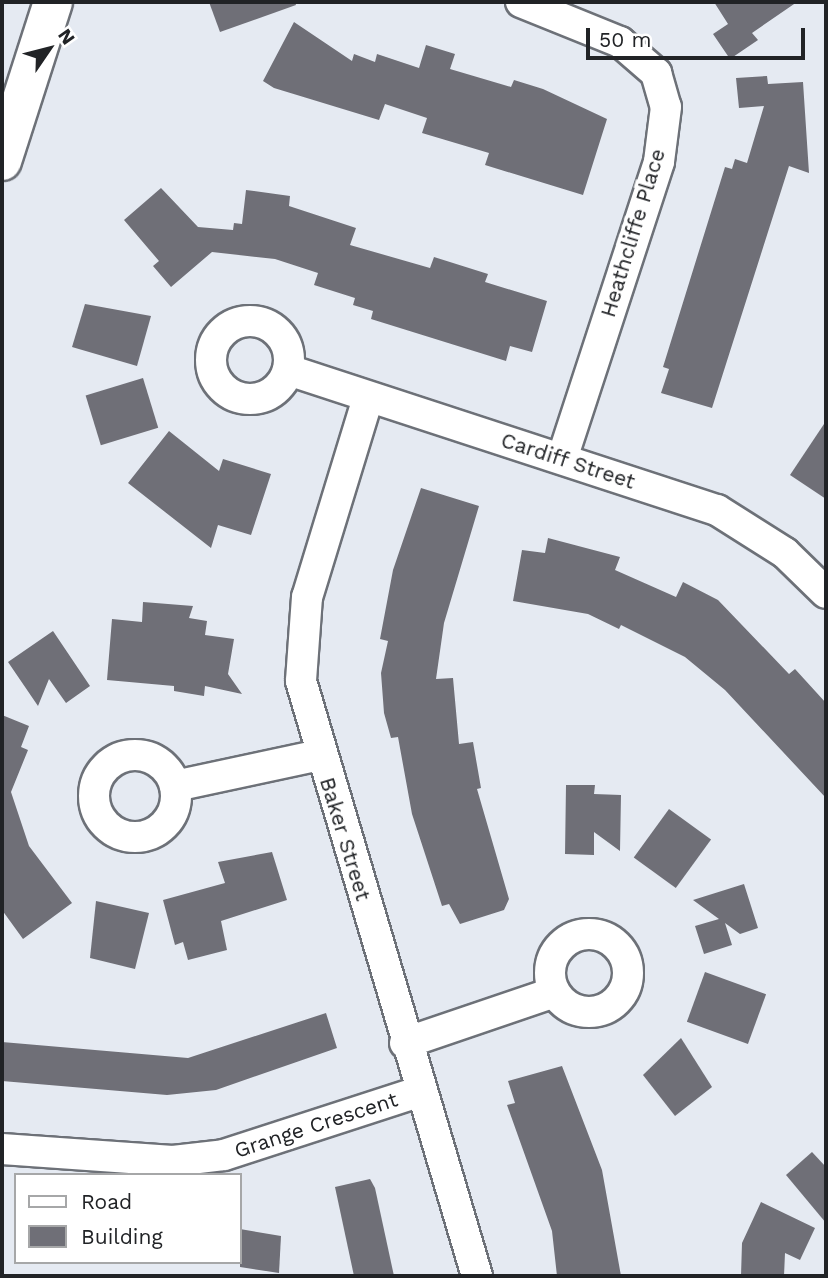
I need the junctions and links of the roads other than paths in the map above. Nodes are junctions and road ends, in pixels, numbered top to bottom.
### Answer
1 (53, 2) edge
2 (522, 2) edge
3 (2, 161) edge
4 (288, 369) dead end
5 (368, 398) junction
6 (562, 459) junction
7 (826, 593) edge
8 (320, 755) junction
9 (175, 786) dead end
10 (555, 992) dead end
11 (405, 1043) junction
12 (421, 1091) junction
13 (2, 1149) edge
14 (477, 1276) edge

1 - 3 main road
2 - 6 street, Heathcliffe Place
4 - 5 street, Cardiff Street
5 - 6 street, Cardiff Street
5 - 8 street, Baker Street
6 - 7 street, Cardiff Street
8 - 9 street
8 - 11 street, Baker Street
10 - 11 street
11 - 12 street, Baker Street
12 - 13 street, Grange Crescent
12 - 14 street, Baker Street

